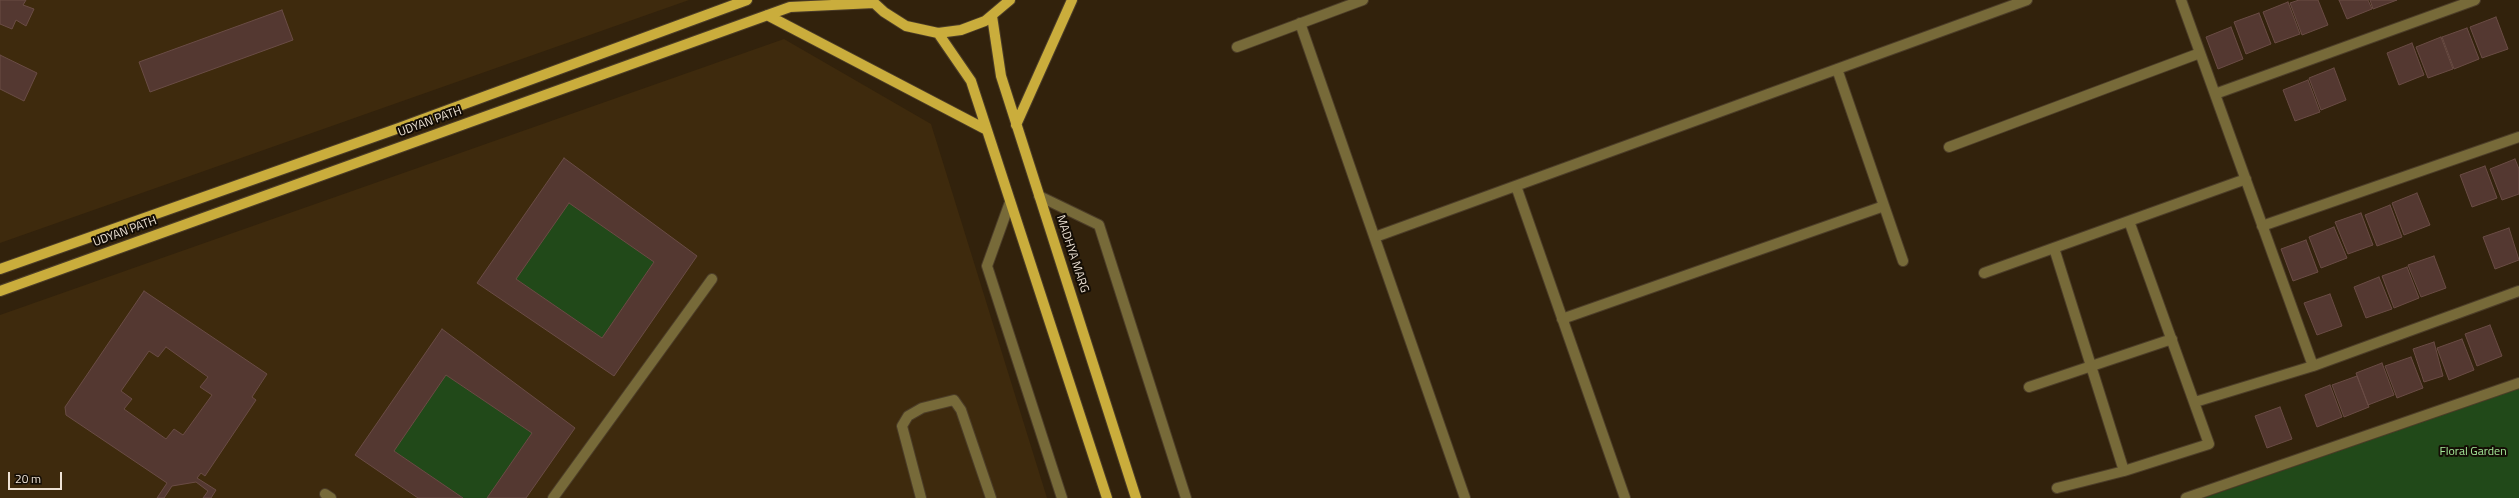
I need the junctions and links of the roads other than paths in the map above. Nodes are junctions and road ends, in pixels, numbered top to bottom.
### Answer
1 (747, 0) edge
2 (1010, 0) edge
3 (1072, 0) edge
4 (1363, 0) edge
5 (2028, 0) edge
6 (2181, 0) edge
7 (2475, 0) edge
8 (873, 2) edge
9 (768, 15) junction
10 (992, 16) junction
11 (1300, 23) junction
12 (938, 33) junction
13 (1237, 47) dead end
14 (2200, 53) junction
15 (1837, 69) junction
16 (2215, 94) junction
17 (1016, 125) junction
18 (987, 130) junction
19 (2519, 137) edge
20 (1949, 147) dead end
21 (2246, 179) junction
22 (1516, 186) junction
23 (1039, 196) junction
24 (1010, 202) junction
25 (1884, 206) junction
26 (2129, 221) junction
27 (2262, 226) junction
28 (1375, 237) junction
29 (2054, 248) junction
30 (1903, 261) dead end
31 (0, 270) edge
32 (1984, 273) dead end
33 (712, 279) dead end
34 (0, 291) edge
35 (2519, 291) edge
36 (1562, 319) junction
37 (2172, 339) junction
38 (2091, 366) junction
39 (2313, 366) junction
40 (2519, 383) edge
41 (2029, 386) dead end
42 (2195, 402) junction
43 (2124, 471) junction
44 (2057, 488) dead end
45 (553, 498) edge
46 (921, 498) edge
47 (991, 498) edge
48 (1062, 498) edge
49 (1107, 498) edge
50 (1136, 498) edge
51 (1186, 498) edge
52 (1465, 498) edge
53 (1625, 498) edge
54 (2186, 498) edge

1 - 31 main road, UDYAN PATH
2 - 10 main road
3 - 17 main road
4 - 11 street
5 - 15 street
6 - 14 street
7 - 16 street
8 - 9 main road, UDYAN PATH
8 - 12 main road
9 - 18 main road
9 - 34 main road, UDYAN PATH
10 - 12 main road
10 - 17 main road, MADHYA MARG
11 - 13 street
11 - 28 street
12 - 18 main road
14 - 16 street
14 - 20 street
15 - 22 street
15 - 25 street
16 - 21 street
17 - 23 main road, MADHYA MARG
18 - 24 main road
19 - 27 street
21 - 26 street
21 - 27 street
22 - 28 street
22 - 36 street
23 - 50 main road, MADHYA MARG
23 - 51 street
24 - 48 street
24 - 49 main road
25 - 30 street
25 - 36 street
26 - 29 street
26 - 37 street
27 - 39 street
28 - 52 street
29 - 32 street
29 - 38 street
33 - 45 street
35 - 39 street
36 - 53 street
37 - 38 street
37 - 42 street
38 - 41 street
38 - 43 street
39 - 42 street
40 - 54 street
42 - 43 street
43 - 44 street
46 - 47 street

